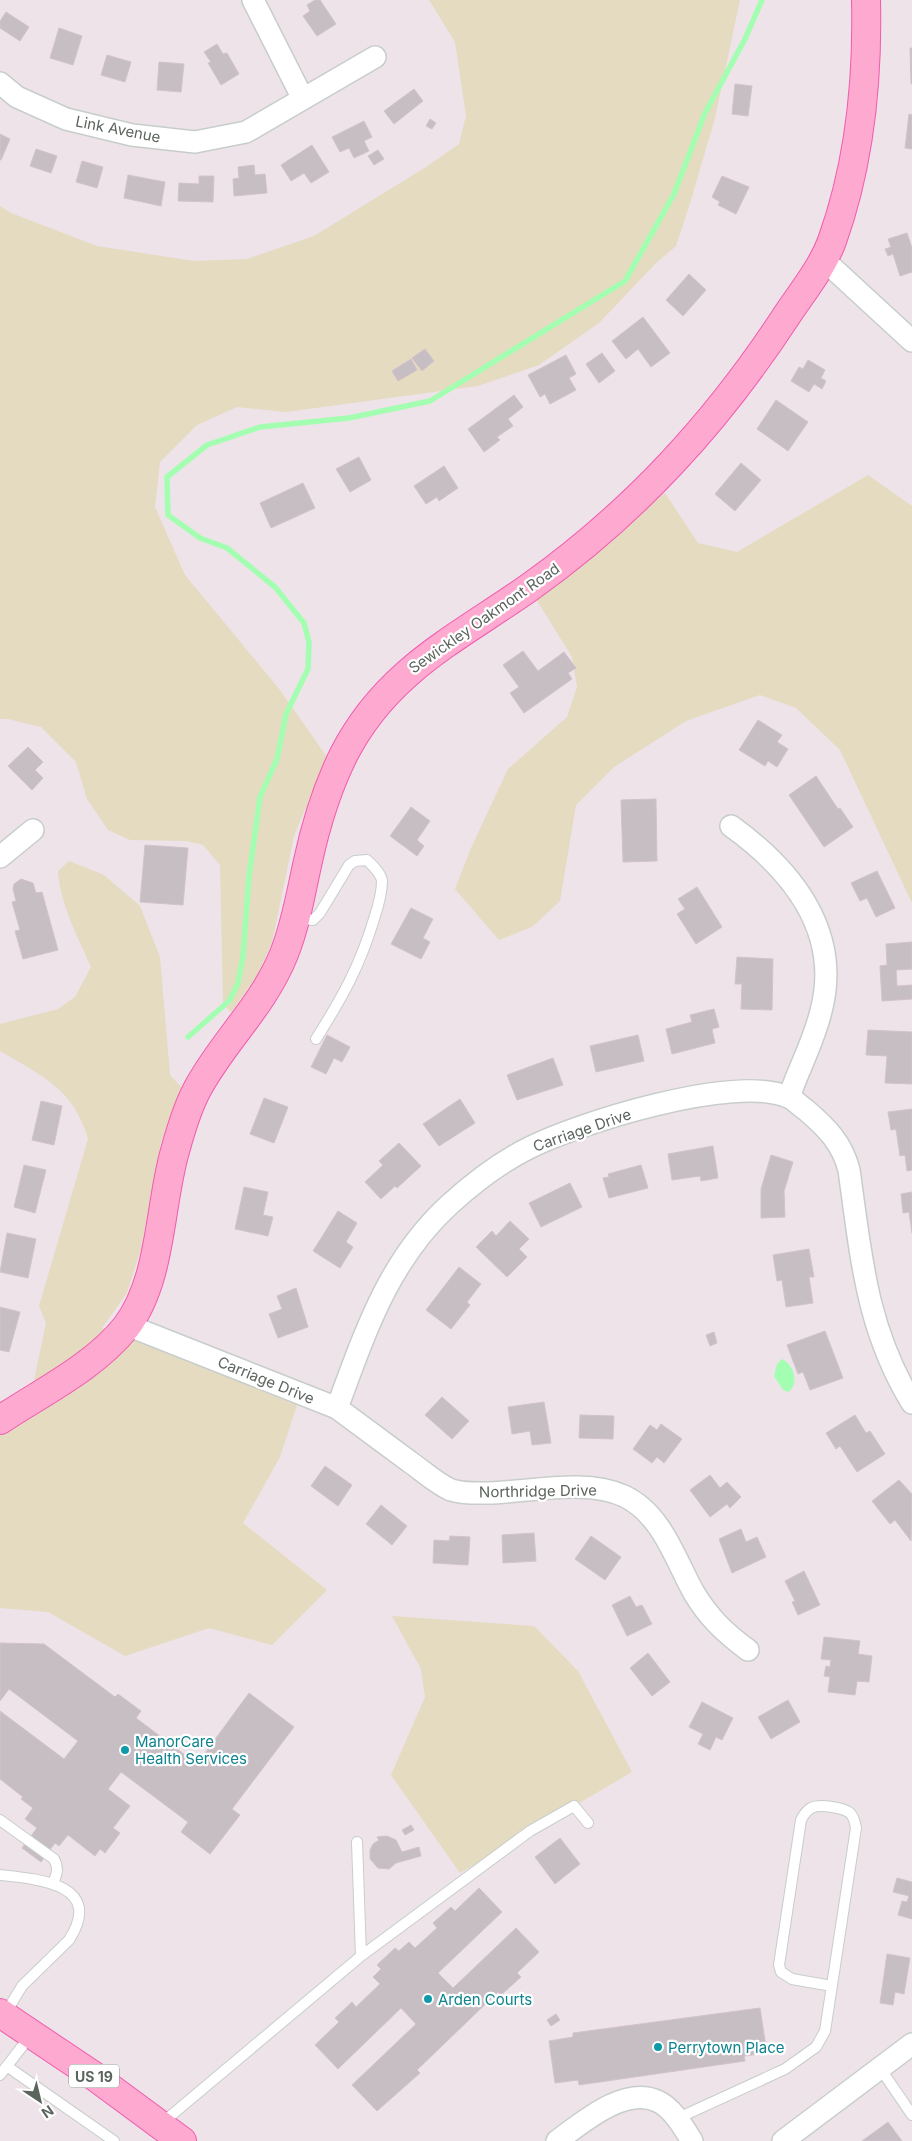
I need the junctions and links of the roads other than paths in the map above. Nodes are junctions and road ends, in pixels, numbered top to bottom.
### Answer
1 (252, 0) edge
2 (866, 0) edge
3 (375, 57) dead end
4 (0, 83) edge
5 (303, 99) junction
6 (824, 260) junction
7 (912, 341) edge
8 (731, 826) dead end
9 (33, 830) dead end
10 (0, 857) edge
11 (295, 918) junction
12 (316, 1039) dead end
13 (789, 1097) junction
14 (127, 1325) junction
15 (912, 1403) edge
16 (337, 1408) junction
17 (0, 1420) edge
18 (748, 1650) dead end
19 (0, 1820) edge
20 (588, 1823) dead end
21 (357, 1842) dead end
22 (0, 1875) edge
23 (53, 1883) junction
24 (361, 1956) junction
25 (832, 1986) junction
26 (1, 2016) edge
27 (32, 2034) junction
28 (912, 2044) edge
29 (8, 2066) junction
30 (880, 2068) junction
31 (0, 2076) edge
32 (912, 2115) edge
33 (160, 2124) junction
34 (684, 2134) edge
35 (114, 2141) edge
36 (182, 2141) edge
37 (557, 2141) edge
38 (784, 2141) edge

1 - 5 street
2 - 6 main road, Sewickley Oakmont Road
3 - 5 street, Link Avenue
4 - 5 street, Link Avenue
6 - 7 street
6 - 11 main road, Sewickley Oakmont Road
8 - 13 street
9 - 10 street
11 - 12 lane
11 - 14 main road, Sewickley Oakmont Road
13 - 15 street, Carriage Drive
13 - 16 street, Carriage Drive
14 - 16 street, Carriage Drive
14 - 17 main road, Sewickley Oakmont Road
16 - 18 street, Northridge Drive
19 - 23 lane
20 - 24 lane
21 - 24 lane
22 - 23 lane
23 - 26 lane
24 - 33 lane
25 - 25 lane
25 - 34 lane
26 - 27 main road, US 19
27 - 29 lane
27 - 33 main road, US 19
28 - 30 street
29 - 31 lane
29 - 35 lane
30 - 32 lane
30 - 38 street
33 - 36 main road, US 19
34 - 37 street

